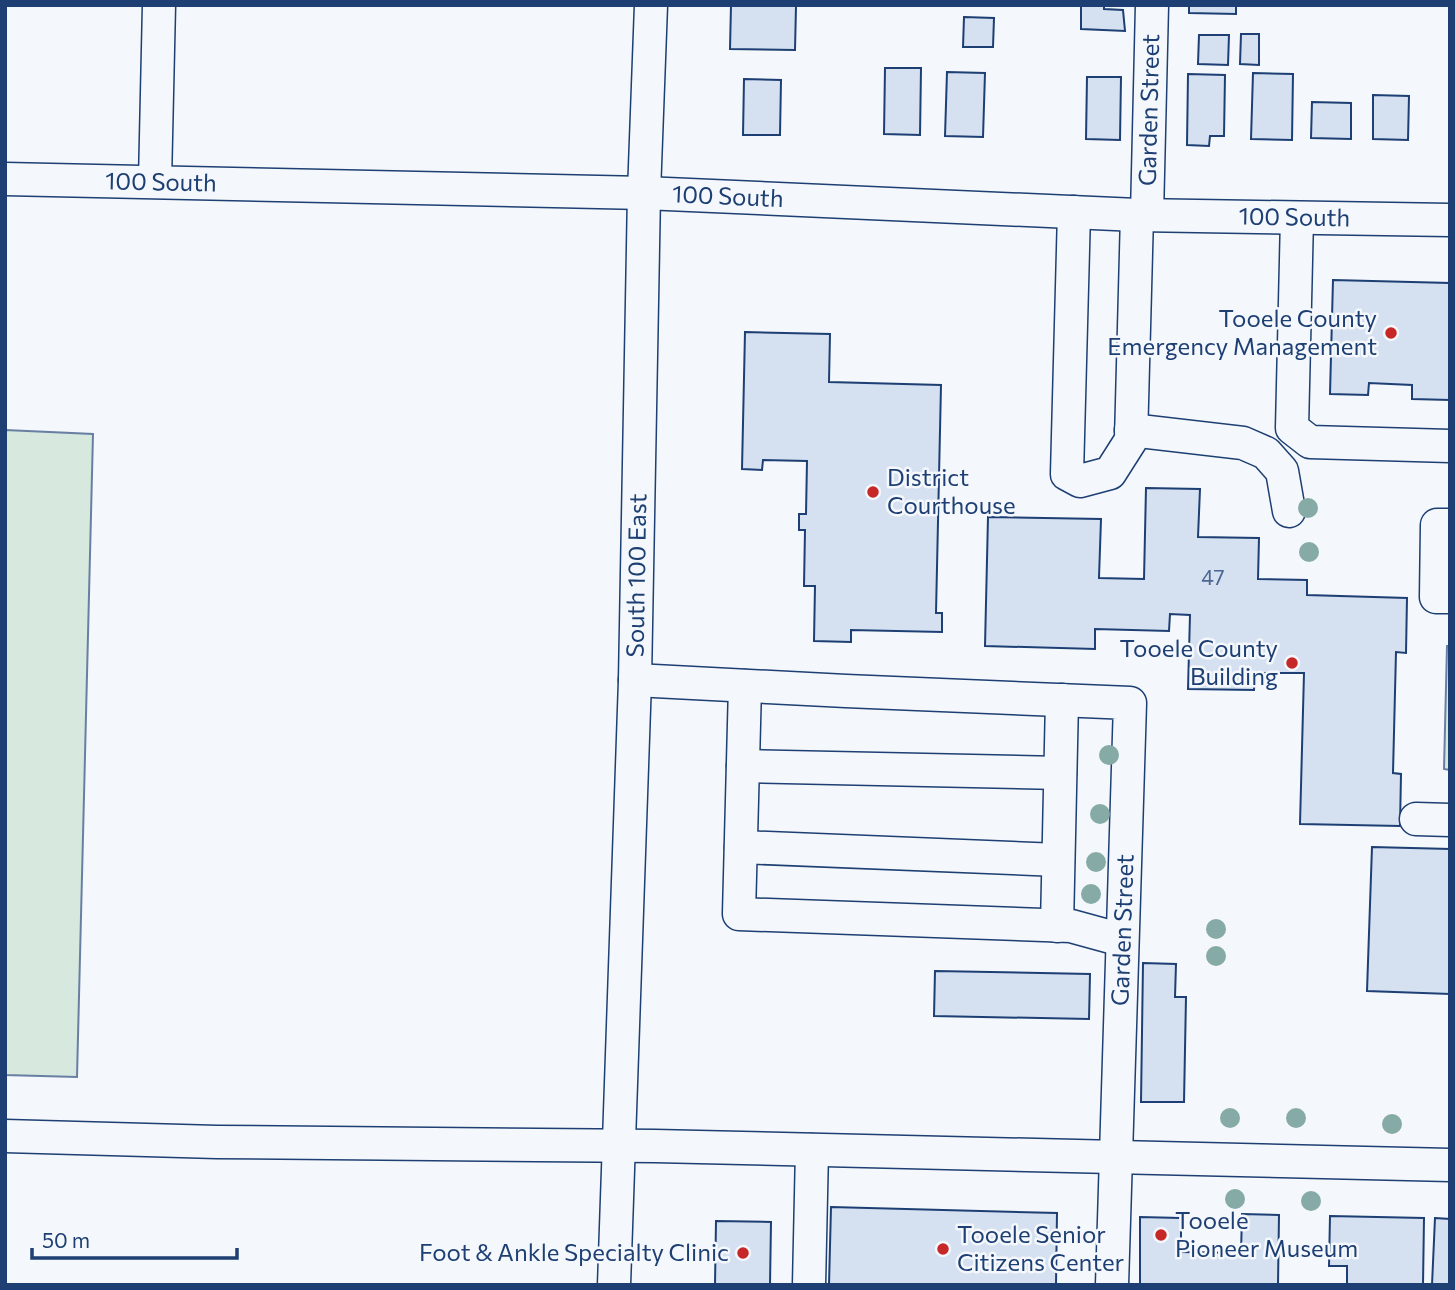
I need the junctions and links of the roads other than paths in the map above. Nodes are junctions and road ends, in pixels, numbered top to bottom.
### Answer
1 (159, 5) edge
2 (650, 5) edge
3 (1152, 5) edge
4 (5, 178) edge
5 (155, 181) junction
6 (644, 193) junction
7 (1074, 212) junction
8 (1142, 215) junction
9 (1297, 218) junction
10 (1450, 220) edge
11 (1131, 430) junction
12 (1450, 446) edge
13 (1289, 511) dead end
14 (1450, 525) edge
15 (1450, 597) edge
16 (635, 680) junction
17 (745, 686) junction
18 (1062, 700) junction
19 (743, 766) junction
20 (1060, 773) junction
21 (1416, 819) dead end
22 (1450, 820) edge
23 (741, 847) junction
24 (1058, 860) junction
25 (1057, 926) junction
26 (1122, 940) junction
27 (5, 1136) edge
28 (619, 1146) junction
29 (812, 1150) junction
30 (1115, 1158) junction
31 (1450, 1165) edge
32 (614, 1285) edge
33 (809, 1285) edge
34 (1112, 1285) edge

1 - 5 street
2 - 6 street, South 100 East
3 - 8 street, Garden Street
4 - 5 street, 100 South
5 - 6 street, 100 South
6 - 7 street, 100 South
6 - 16 street, South 100 East
7 - 8 street, 100 South
7 - 11 street
8 - 9 street, 100 South
8 - 11 street, Garden Street
9 - 10 street, 100 South
9 - 12 street
11 - 13 street
14 - 15 street
16 - 17 street
16 - 28 street, South 100 East
17 - 18 street
17 - 19 street
18 - 20 street
18 - 26 street, Garden Street
19 - 20 street
19 - 23 street
20 - 24 street
21 - 22 street
23 - 24 street
23 - 25 street
24 - 25 street
25 - 26 street
26 - 30 street, Garden Street
27 - 28 street
28 - 29 street
28 - 32 street, South 100 East
29 - 30 street
29 - 33 street
30 - 31 street
30 - 34 street, Garden Street

